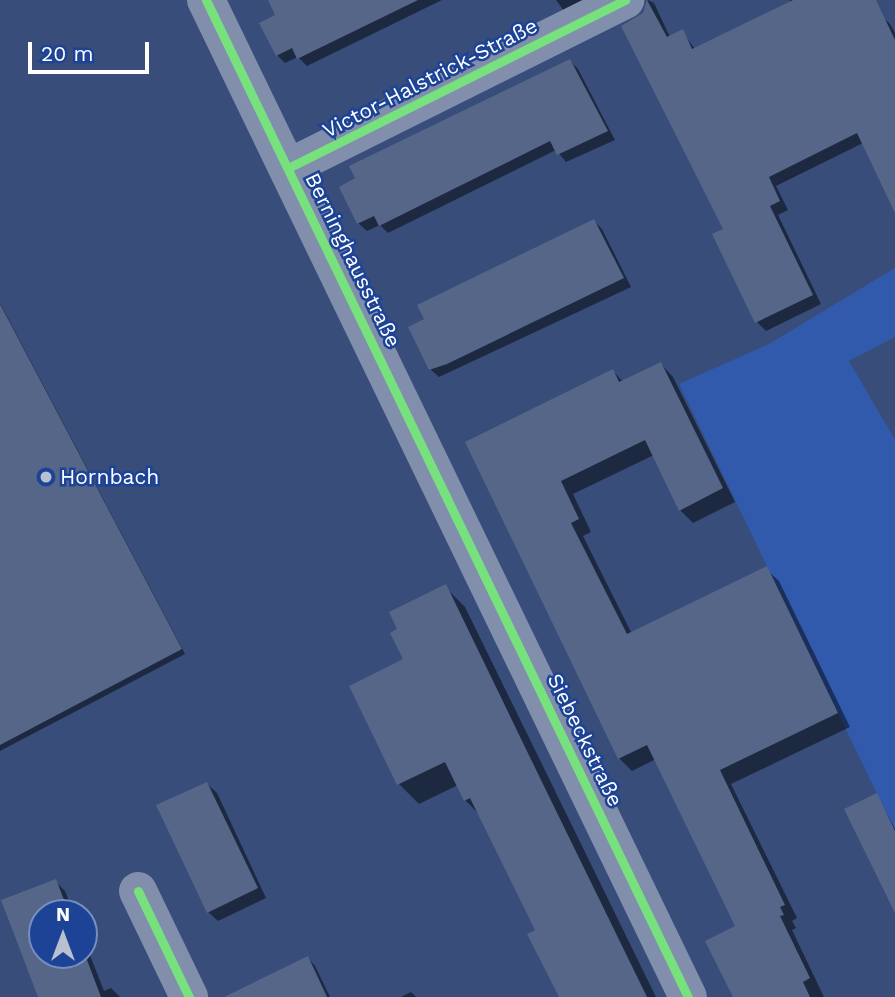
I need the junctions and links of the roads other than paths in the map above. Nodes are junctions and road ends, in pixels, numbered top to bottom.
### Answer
1 (206, 0) edge
2 (625, 0) edge
3 (288, 168) junction
4 (449, 499) joint
5 (138, 891) dead end
6 (189, 997) edge
7 (688, 997) edge

1 - 3 street, Berninghausstraße
2 - 3 street, Victor-Halstrick-Straße
3 - 4 street, Berninghausstraße
4 - 7 street, Siebeckstraße
5 - 6 street

